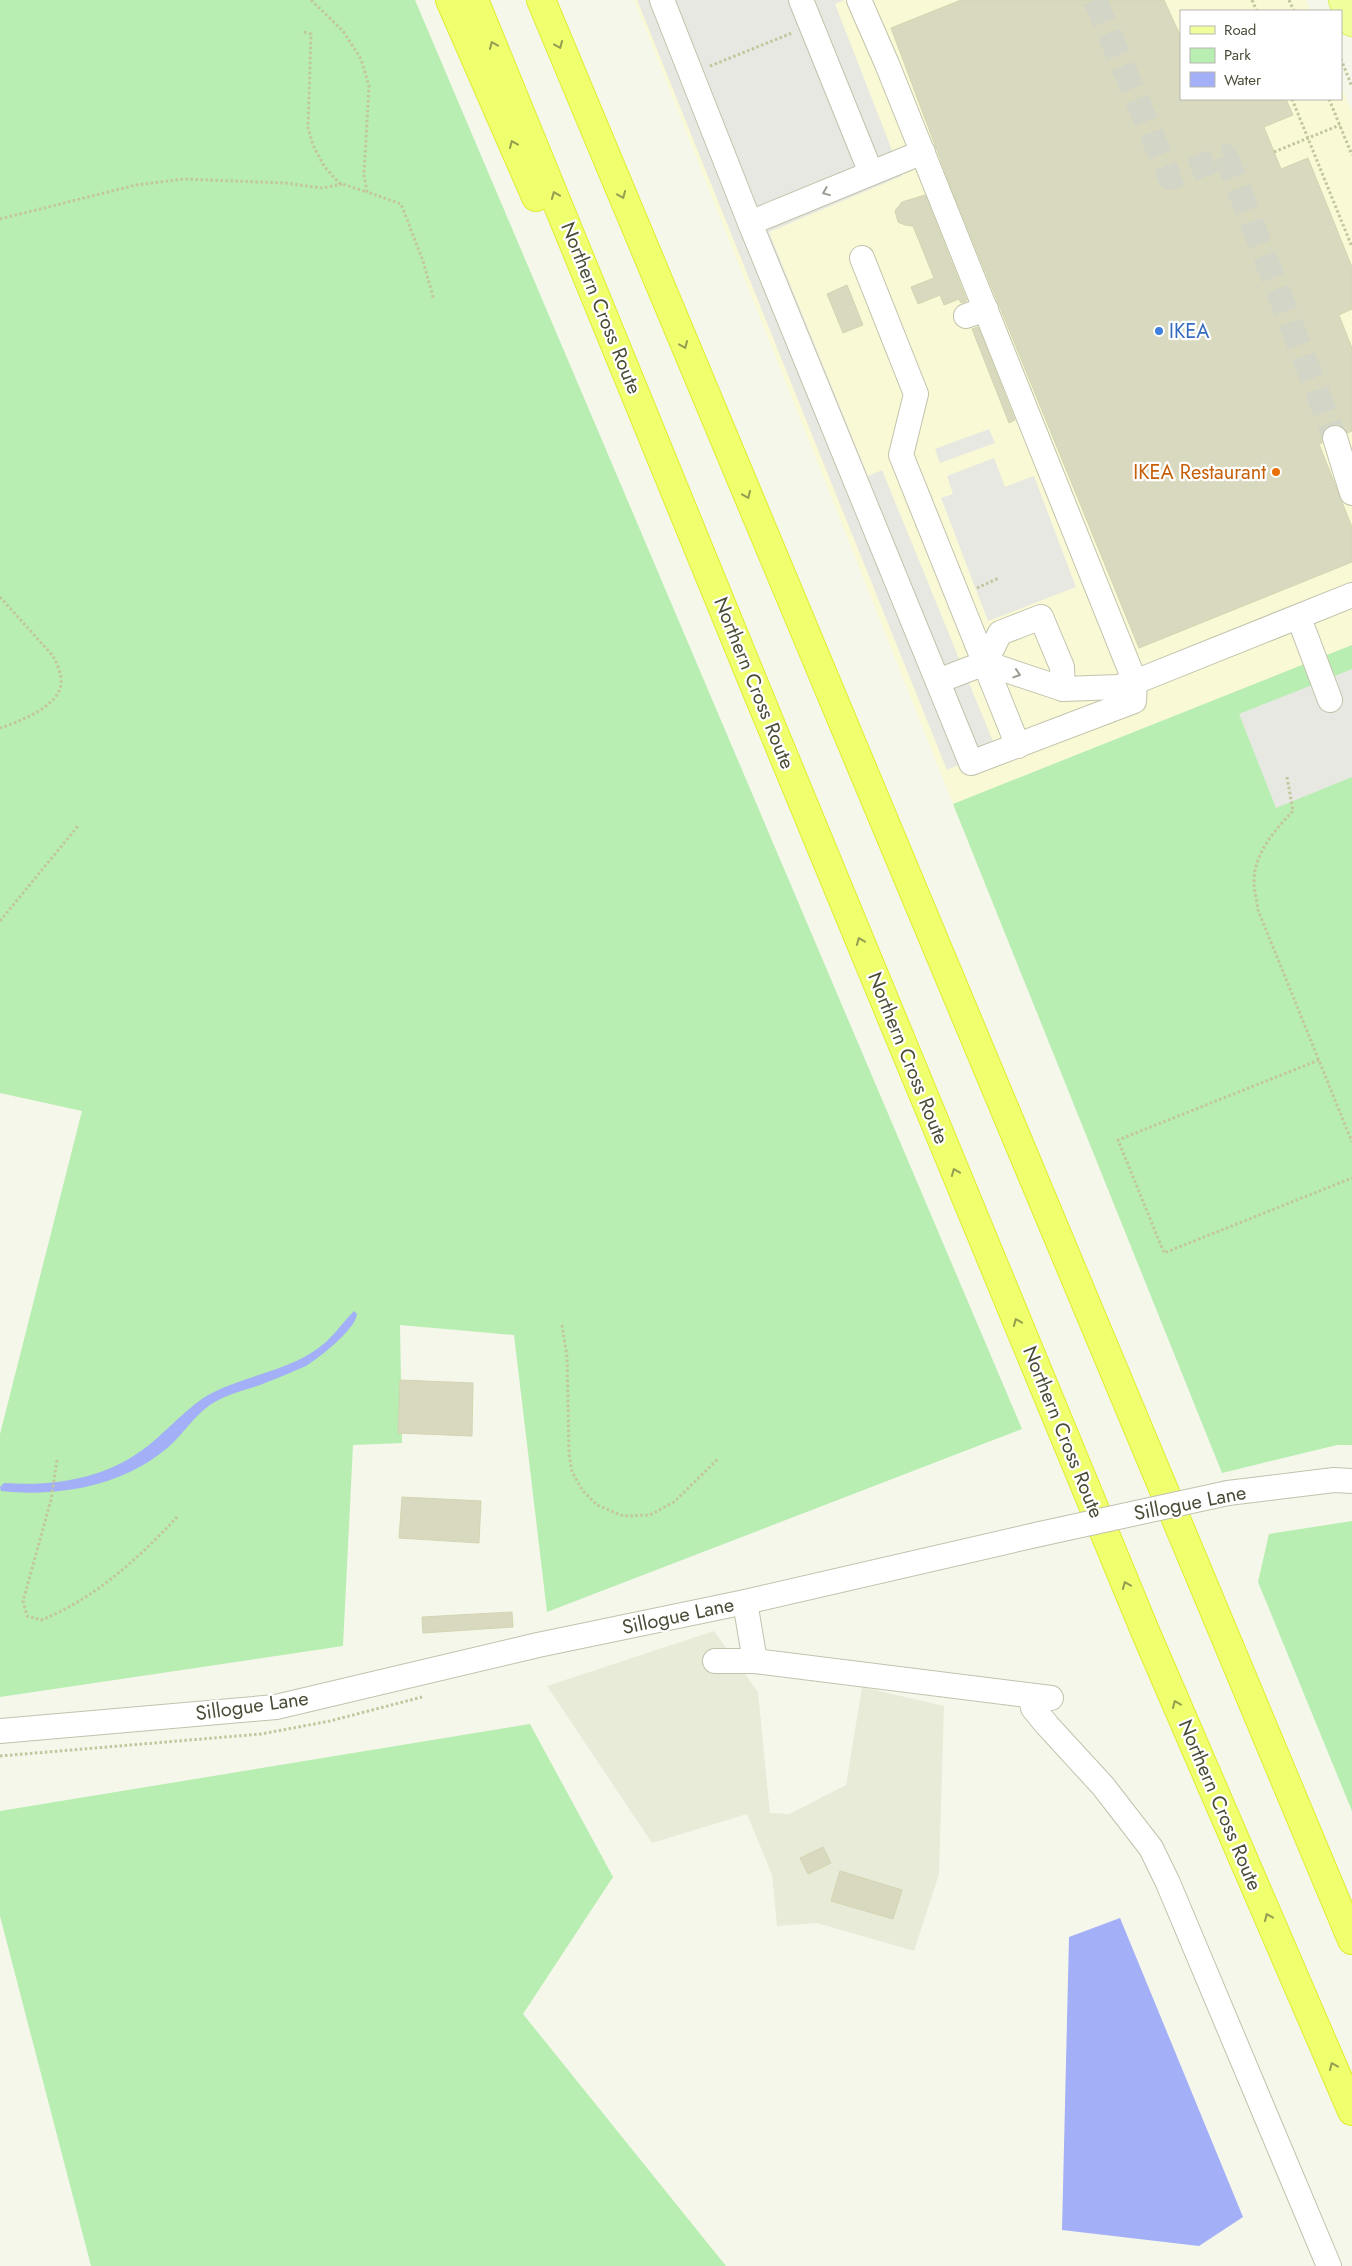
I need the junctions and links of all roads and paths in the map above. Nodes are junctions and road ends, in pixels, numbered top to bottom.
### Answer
1 (312, 0) edge
2 (450, 0) edge
3 (474, 0) edge
4 (540, 0) edge
5 (662, 0) edge
6 (801, 0) edge
7 (859, 0) edge
8 (1343, 0) edge
9 (1352, 22) edge
10 (811, 26) junction
11 (304, 32) dead end
12 (1342, 61) edge
13 (691, 74) junction
14 (1352, 86) edge
15 (1292, 100) edge
16 (1329, 100) edge
17 (1340, 125) junction
18 (1308, 138) junction
19 (1351, 149) edge
20 (922, 152) junction
21 (1274, 152) dead end
22 (1352, 155) edge
23 (871, 173) junction
24 (343, 184) junction
25 (367, 192) junction
26 (0, 219) edge
27 (750, 223) junction
28 (1352, 247) edge
29 (862, 258) dead end
30 (434, 300) dead end
31 (1335, 438) tunnel mouth
32 (1352, 493) edge
33 (1352, 595) edge
34 (0, 598) edge
35 (1299, 618) junction
36 (984, 663) junction
37 (938, 681) junction
38 (1135, 682) junction
39 (1063, 689) junction
40 (758, 694) junction
41 (1330, 700) dead end
42 (0, 728) edge
43 (1018, 746) junction
44 (1287, 777) dead end
45 (78, 826) dead end
46 (0, 921) edge
47 (1319, 1060) junction
48 (1352, 1142) edge
49 (1352, 1178) edge
50 (562, 1325) dead end
51 (718, 1459) dead end
52 (57, 1460) dead end
53 (1352, 1481) edge
54 (177, 1517) dead end
55 (745, 1602) junction
56 (755, 1661) junction
57 (715, 1662) dead end
58 (0, 1731) edge
59 (1352, 1940) edge
60 (1352, 2111) edge
61 (1329, 2266) edge

1 - 25 path
40 -> 2 highway
40 -> 3 highway, Northern Cross Route
4 -> 59 highway
5 - 13 lane
6 - 10 lane
7 - 20 lane
8 - 9 main road
10 - 13 path
10 - 23 lane
11 - 24 path
12 - 14 path
13 - 27 lane
15 - 18 path
16 - 17 path
17 - 18 path
17 - 19 path
18 - 21 path
18 - 28 path
19 - 22 path
20 - 23 lane
20 - 38 lane
23 -> 27 lane
24 - 25 path
24 - 26 path
25 - 30 path
27 - 37 lane
29 - 36 lane
31 - 32 lane
33 - 35 lane
34 - 42 path
35 - 38 lane
35 - 41 lane
36 - 37 lane
36 -> 39 lane
36 - 39 lane
36 - 43 lane
37 - 43 lane
38 - 39 lane
38 - 43 lane
60 -> 40 highway, Northern Cross Route
44 - 47 path
45 - 46 path
47 - 48 path
47 - 49 path
50 - 51 path
52 - 54 path
53 - 55 lane, Sillogue Lane, bridge
55 - 56 lane
55 - 58 lane, Sillogue Lane
56 - 57 lane
56 - 61 lane

